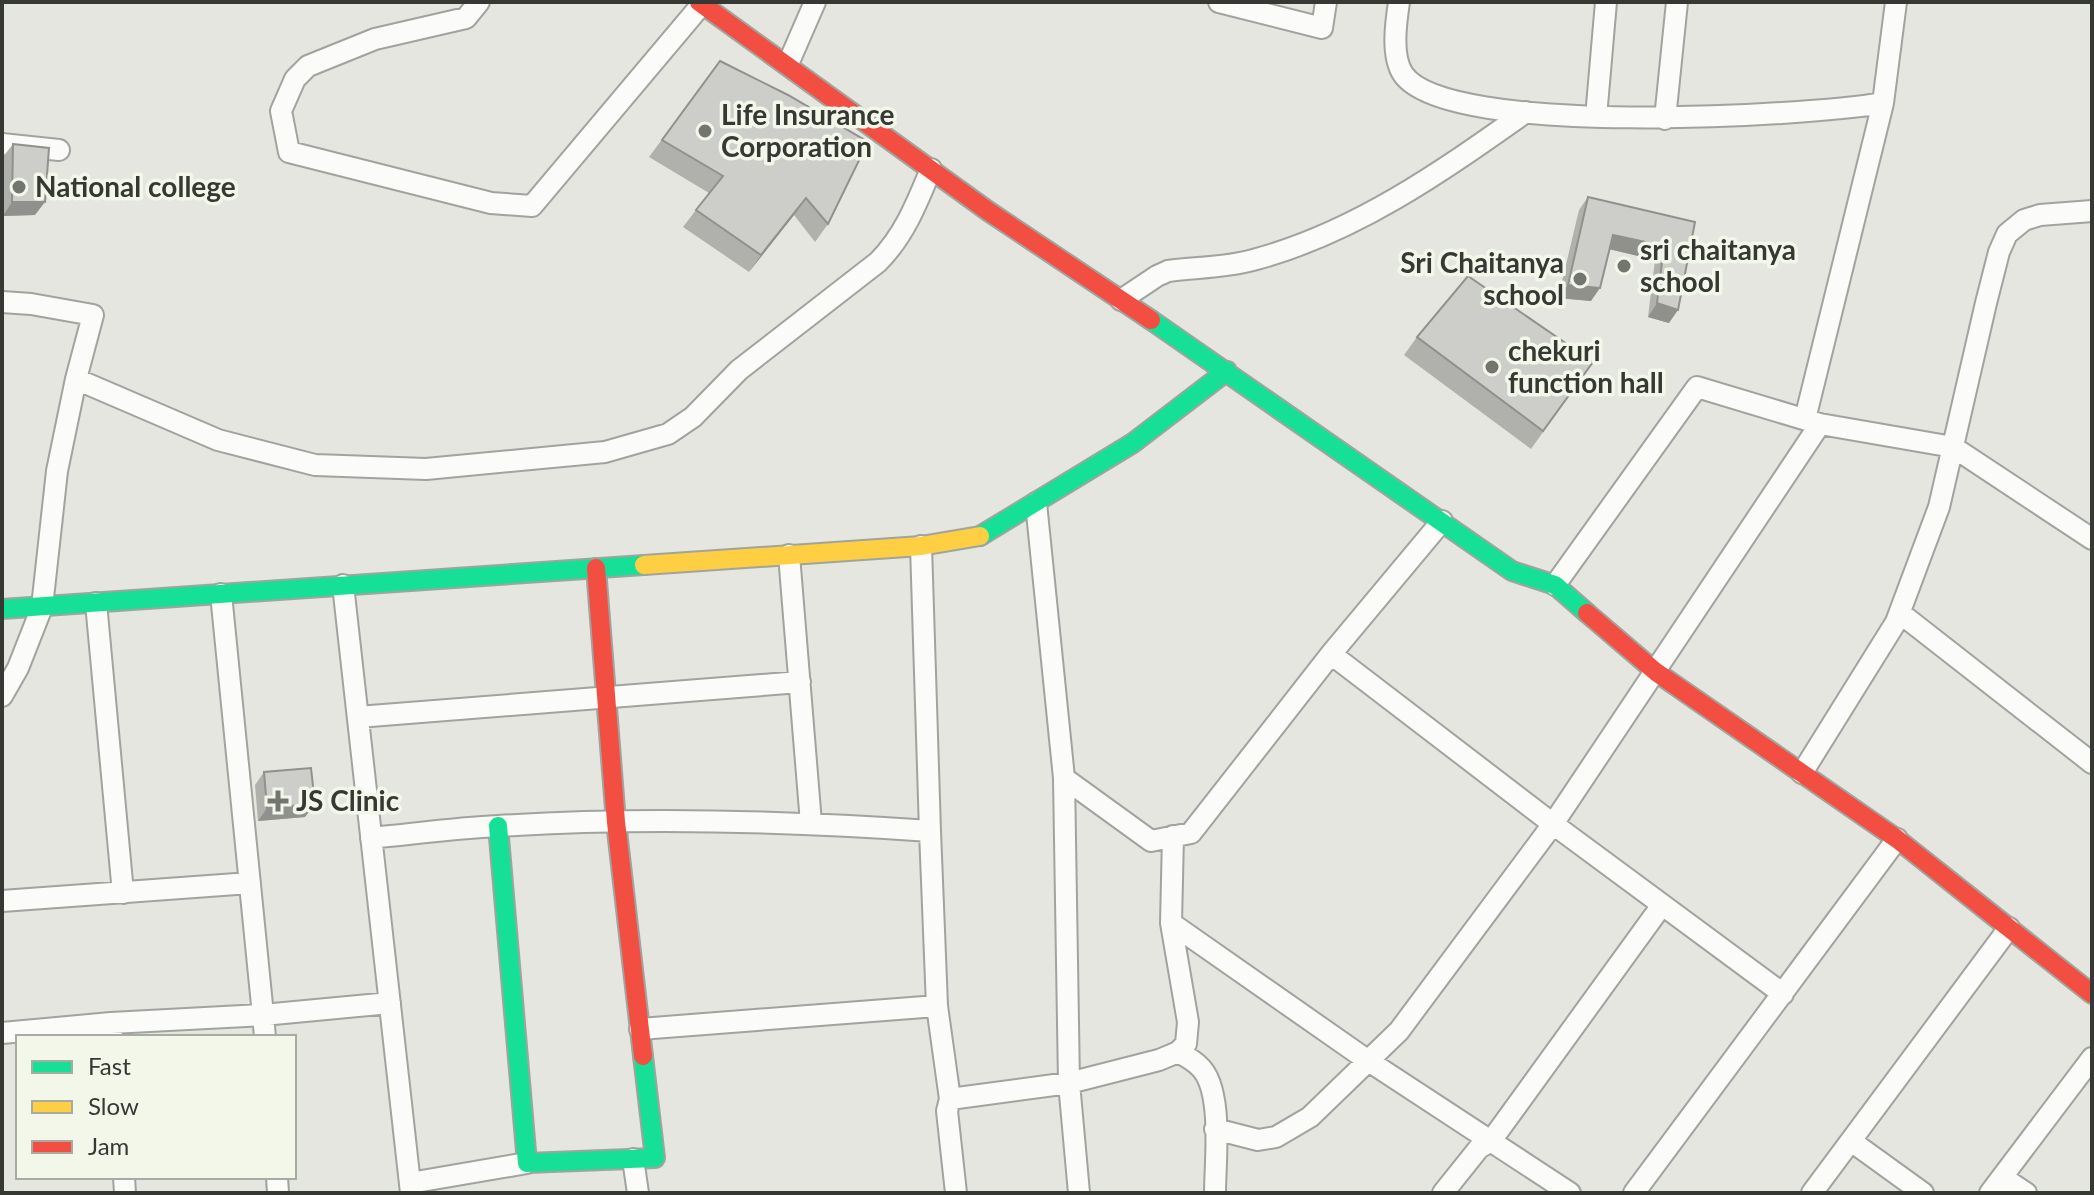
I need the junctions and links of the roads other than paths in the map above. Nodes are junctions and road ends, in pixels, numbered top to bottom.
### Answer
1 (479, 2) edge
2 (815, 2) edge
3 (1219, 2) edge
4 (1326, 2) edge
5 (1399, 2) edge
6 (1606, 2) edge
7 (1677, 2) edge
8 (1896, 2) edge
9 (700, 3) edge
10 (788, 64) junction
11 (1883, 103) junction
12 (1526, 112) junction
13 (1596, 117) junction
14 (1665, 119) junction
15 (2, 144) edge
16 (59, 150) dead end
17 (931, 169) junction
18 (2092, 211) edge
19 (1121, 300) junction
20 (2, 302) edge
21 (1227, 371) junction
22 (76, 379) junction
23 (1813, 421) junction
24 (1953, 447) junction
25 (1036, 503) junction
26 (1442, 521) junction
27 (2092, 539) edge
28 (921, 546) junction
29 (789, 555) junction
30 (596, 568) junction
31 (343, 585) junction
32 (1555, 585) junction
33 (221, 594) junction
34 (96, 603) junction
35 (42, 607) junction
36 (2, 609) edge
37 (1900, 613) junction
38 (1331, 654) junction
39 (1656, 672) junction
40 (800, 682) junction
41 (2, 696) edge
42 (606, 699) junction
43 (358, 717) junction
44 (2092, 763) edge
45 (1802, 773) junction
46 (1064, 778) junction
47 (616, 822) junction
48 (811, 823) junction
49 (1553, 824) junction
50 (498, 826) junction
51 (930, 831) junction
52 (1173, 836) junction
53 (371, 838) junction
54 (1897, 839) junction
55 (250, 883) junction
56 (123, 893) junction
57 (2, 901) edge
58 (1662, 905) junction
59 (1171, 923) junction
60 (2009, 928) junction
61 (1783, 994) junction
62 (2092, 994) edge
63 (390, 1003) junction
64 (937, 1006) junction
65 (263, 1015) junction
66 (640, 1029) junction
67 (111, 1030) edge
68 (2, 1033) edge
69 (265, 1035) edge
70 (1178, 1052) junction
71 (2092, 1058) edge
72 (1367, 1060) junction
73 (1069, 1083) junction
74 (950, 1099) junction
75 (1215, 1129) junction
76 (1491, 1141) junction
77 (1851, 1141) junction
78 (633, 1159) junction
79 (527, 1163) junction
80 (1996, 1185) edge
81 (411, 1188) edge
82 (638, 1193) edge
83 (956, 1193) edge
84 (1079, 1193) edge
85 (1215, 1193) edge
86 (1443, 1193) edge
87 (1570, 1193) edge
88 (1634, 1193) edge
89 (1812, 1193) edge
90 (1923, 1193) edge
91 (2026, 1193) edge

1 - 9 street
2 - 10 street
3 - 4 street
5 - 12 street
6 - 13 street
7 - 14 street
8 - 11 street
9 - 10 street
10 - 17 street
11 - 14 street
11 - 23 street
12 - 13 street
12 - 19 street
13 - 14 street
15 - 16 street
17 - 19 street
17 - 22 street
18 - 24 street
19 - 21 street
20 - 22 street
21 - 25 street
21 - 26 street
22 - 35 street
23 - 24 street
23 - 32 street
23 - 39 street
24 - 27 street
24 - 37 street
25 - 28 street
25 - 46 street
26 - 32 street
26 - 38 street
28 - 29 street
28 - 51 street
29 - 30 street
29 - 40 street
30 - 31 street
30 - 42 street
31 - 33 street
31 - 43 street
32 - 39 street
33 - 34 street
33 - 55 street
34 - 35 street
34 - 56 street
35 - 36 street
35 - 41 street
37 - 44 street
37 - 45 street
38 - 49 street
38 - 52 street
39 - 45 street
39 - 49 street
40 - 42 street
40 - 48 street
42 - 43 street
42 - 47 street
43 - 53 street
45 - 54 street
46 - 52 street
46 - 73 street
47 - 48 street
47 - 50 street
47 - 66 street
48 - 51 street
49 - 58 street
49 - 72 street
50 - 53 street
50 - 79 street
51 - 64 street
52 - 59 street
53 - 63 street
54 - 60 street
54 - 61 street
55 - 56 street
55 - 65 street
56 - 57 street
58 - 61 street
58 - 76 street
59 - 70 street
59 - 72 street
60 - 62 street
60 - 77 street
61 - 88 street
63 - 65 street
63 - 81 street
64 - 66 street
64 - 74 street
65 - 67 street
65 - 69 street
66 - 78 street
67 - 68 street
70 - 73 street
70 - 75 street
71 - 80 street
72 - 75 street
72 - 76 street
73 - 74 street
73 - 84 street
74 - 83 street
75 - 85 street
76 - 86 street
76 - 87 street
77 - 89 street
77 - 90 street
78 - 79 street
78 - 82 street
79 - 81 street
80 - 91 street

